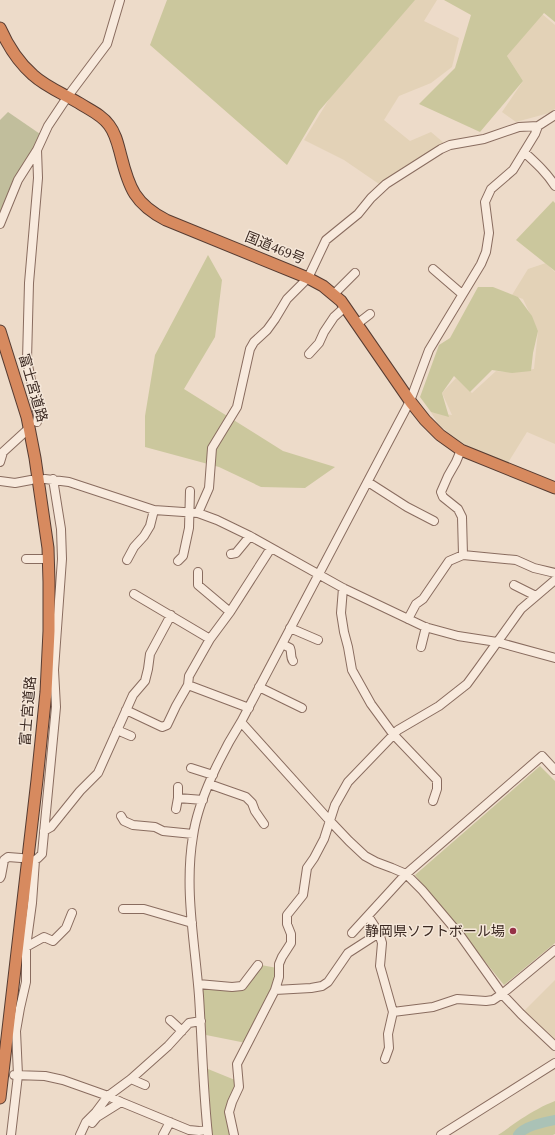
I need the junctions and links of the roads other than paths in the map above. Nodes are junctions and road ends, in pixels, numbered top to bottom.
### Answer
1 (120, 0) edge
2 (0, 28) edge
3 (68, 96) junction
4 (555, 115) edge
5 (538, 126) junction
6 (37, 150) junction
7 (524, 152) junction
8 (555, 186) edge
9 (0, 224) edge
10 (433, 269) dead end
11 (356, 273) dead end
12 (308, 278) junction
13 (334, 294) junction
14 (462, 294) junction
15 (345, 307) junction
16 (370, 314) dead end
17 (357, 324) junction
18 (0, 331) edge
19 (0, 350) edge
20 (309, 354) dead end
21 (410, 401) junction
22 (32, 419) junction
23 (26, 431) dead end
24 (461, 450) junction
25 (2, 451) edge
26 (0, 462) edge
27 (31, 480) dead end
28 (0, 481) edge
29 (368, 482) junction
30 (555, 488) edge
31 (190, 491) dead end
32 (154, 510) junction
33 (193, 512) junction
34 (434, 521) dead end
35 (250, 536) junction
36 (271, 548) junction
37 (231, 554) dead end
38 (463, 555) junction
39 (26, 559) dead end
40 (45, 559) dead end
41 (127, 560) dead end
42 (178, 561) dead end
43 (198, 572) dead end
44 (555, 573) edge
45 (318, 574) junction
46 (555, 580) edge
47 (514, 585) dead end
48 (343, 588) junction
49 (134, 594) dead end
50 (536, 596) junction
51 (230, 612) junction
52 (171, 616) junction
53 (408, 619) junction
54 (426, 627) junction
55 (290, 628) junction
56 (210, 639) junction
57 (318, 640) dead end
58 (497, 642) junction
59 (282, 644) junction
60 (421, 647) dead end
61 (555, 658) edge
62 (293, 662) dead end
63 (188, 685) junction
64 (259, 688) junction
65 (249, 708) junction
66 (302, 708) dead end
67 (126, 710) junction
68 (241, 722) junction
69 (117, 730) junction
70 (393, 734) junction
71 (131, 736) dead end
72 (191, 768) dead end
73 (555, 770) edge
74 (213, 775) junction
75 (209, 784) junction
76 (178, 787) dead end
77 (178, 798) junction
78 (203, 800) junction
79 (433, 801) dead end
80 (176, 809) dead end
81 (121, 816) dead end
82 (330, 821) junction
83 (264, 824) dead end
84 (44, 832) junction
85 (193, 834) junction
86 (21, 858) dead end
87 (406, 874) junction
88 (0, 878) edge
89 (123, 909) dead end
90 (72, 913) dead end
91 (368, 916) junction
92 (192, 923) junction
93 (352, 933) dead end
94 (379, 934) junction
95 (26, 947) junction
96 (555, 950) edge
97 (258, 965) dead end
98 (198, 984) junction
99 (275, 990) junction
100 (502, 994) junction
101 (393, 1012) junction
102 (170, 1020) dead end
103 (201, 1021) junction
104 (182, 1030) junction
105 (555, 1046) edge
106 (385, 1059) dead end
107 (555, 1063) edge
108 (15, 1075) junction
109 (131, 1079) junction
110 (145, 1085) dead end
111 (108, 1096) junction
112 (0, 1098) edge
113 (121, 1102) junction
114 (170, 1122) junction
115 (208, 1132) edge
116 (11, 1135) edge
117 (80, 1135) edge
118 (86, 1135) edge
119 (163, 1135) edge
120 (234, 1135) edge
121 (441, 1135) edge

1 - 3 street
2 - 3 highway, 国道469号
3 - 6 street
3 - 12 highway, 国道469号
4 - 5 street
5 - 7 street
5 - 12 street
6 - 9 street
6 - 22 street
7 - 8 street
7 - 14 street
10 - 14 street
11 - 13 street
12 - 13 highway, 国道469号
12 - 33 street
13 - 15 highway, 国道469号
14 - 21 street
15 - 17 highway, 国道469号
15 - 20 street
16 - 17 street
17 - 21 highway, 国道469号
18 - 22 highway, 富士宮道路
19 - 22 highway
21 - 24 highway, 国道469号
21 - 29 street
22 - 112 highway, 富士宮道路
23 - 25 street
24 - 30 highway, 国道469号
24 - 38 street
25 - 26 street
27 - 28 street
29 - 34 street
29 - 45 street
31 - 33 street
32 - 33 street
32 - 41 street
32 - 84 street
33 - 35 street
33 - 42 street
35 - 36 street
35 - 37 street
36 - 45 street
36 - 51 street
38 - 44 street
38 - 53 street
39 - 40 street
43 - 51 street
45 - 48 street
45 - 55 street
46 - 50 street
47 - 50 street
48 - 53 street
48 - 70 street
49 - 52 street
50 - 58 street
51 - 56 street
52 - 56 street
52 - 67 street
53 - 54 street
54 - 58 street
54 - 60 street
55 - 57 street
55 - 59 street
56 - 63 street
58 - 61 street
58 - 70 street
59 - 62 street
59 - 64 street
63 - 65 street
63 - 67 street
64 - 65 street
64 - 66 street
65 - 68 street
67 - 69 street
68 - 74 street
68 - 82 street
69 - 71 street
69 - 84 street
70 - 79 street
70 - 82 street
72 - 74 street
73 - 87 street
74 - 75 street
75 - 78 street
75 - 83 street
76 - 77 street
77 - 78 street
77 - 80 street
78 - 85 street
81 - 85 street
82 - 87 street
82 - 99 street
84 - 95 street
85 - 92 street
86 - 88 street
87 - 91 street
87 - 100 street
89 - 92 street
90 - 95 street
91 - 93 street
91 - 94 street
92 - 98 street
94 - 99 street
94 - 101 street
95 - 108 street
96 - 100 street
97 - 98 street
98 - 103 street
99 - 120 street
100 - 101 street
100 - 105 street
101 - 106 street
102 - 104 street
103 - 104 street
103 - 115 street
104 - 109 street
107 - 121 street
108 - 111 street
108 - 116 street
109 - 110 street
109 - 111 street
111 - 113 street
111 - 117 street
113 - 114 street
113 - 118 street
114 - 115 street
114 - 119 street

